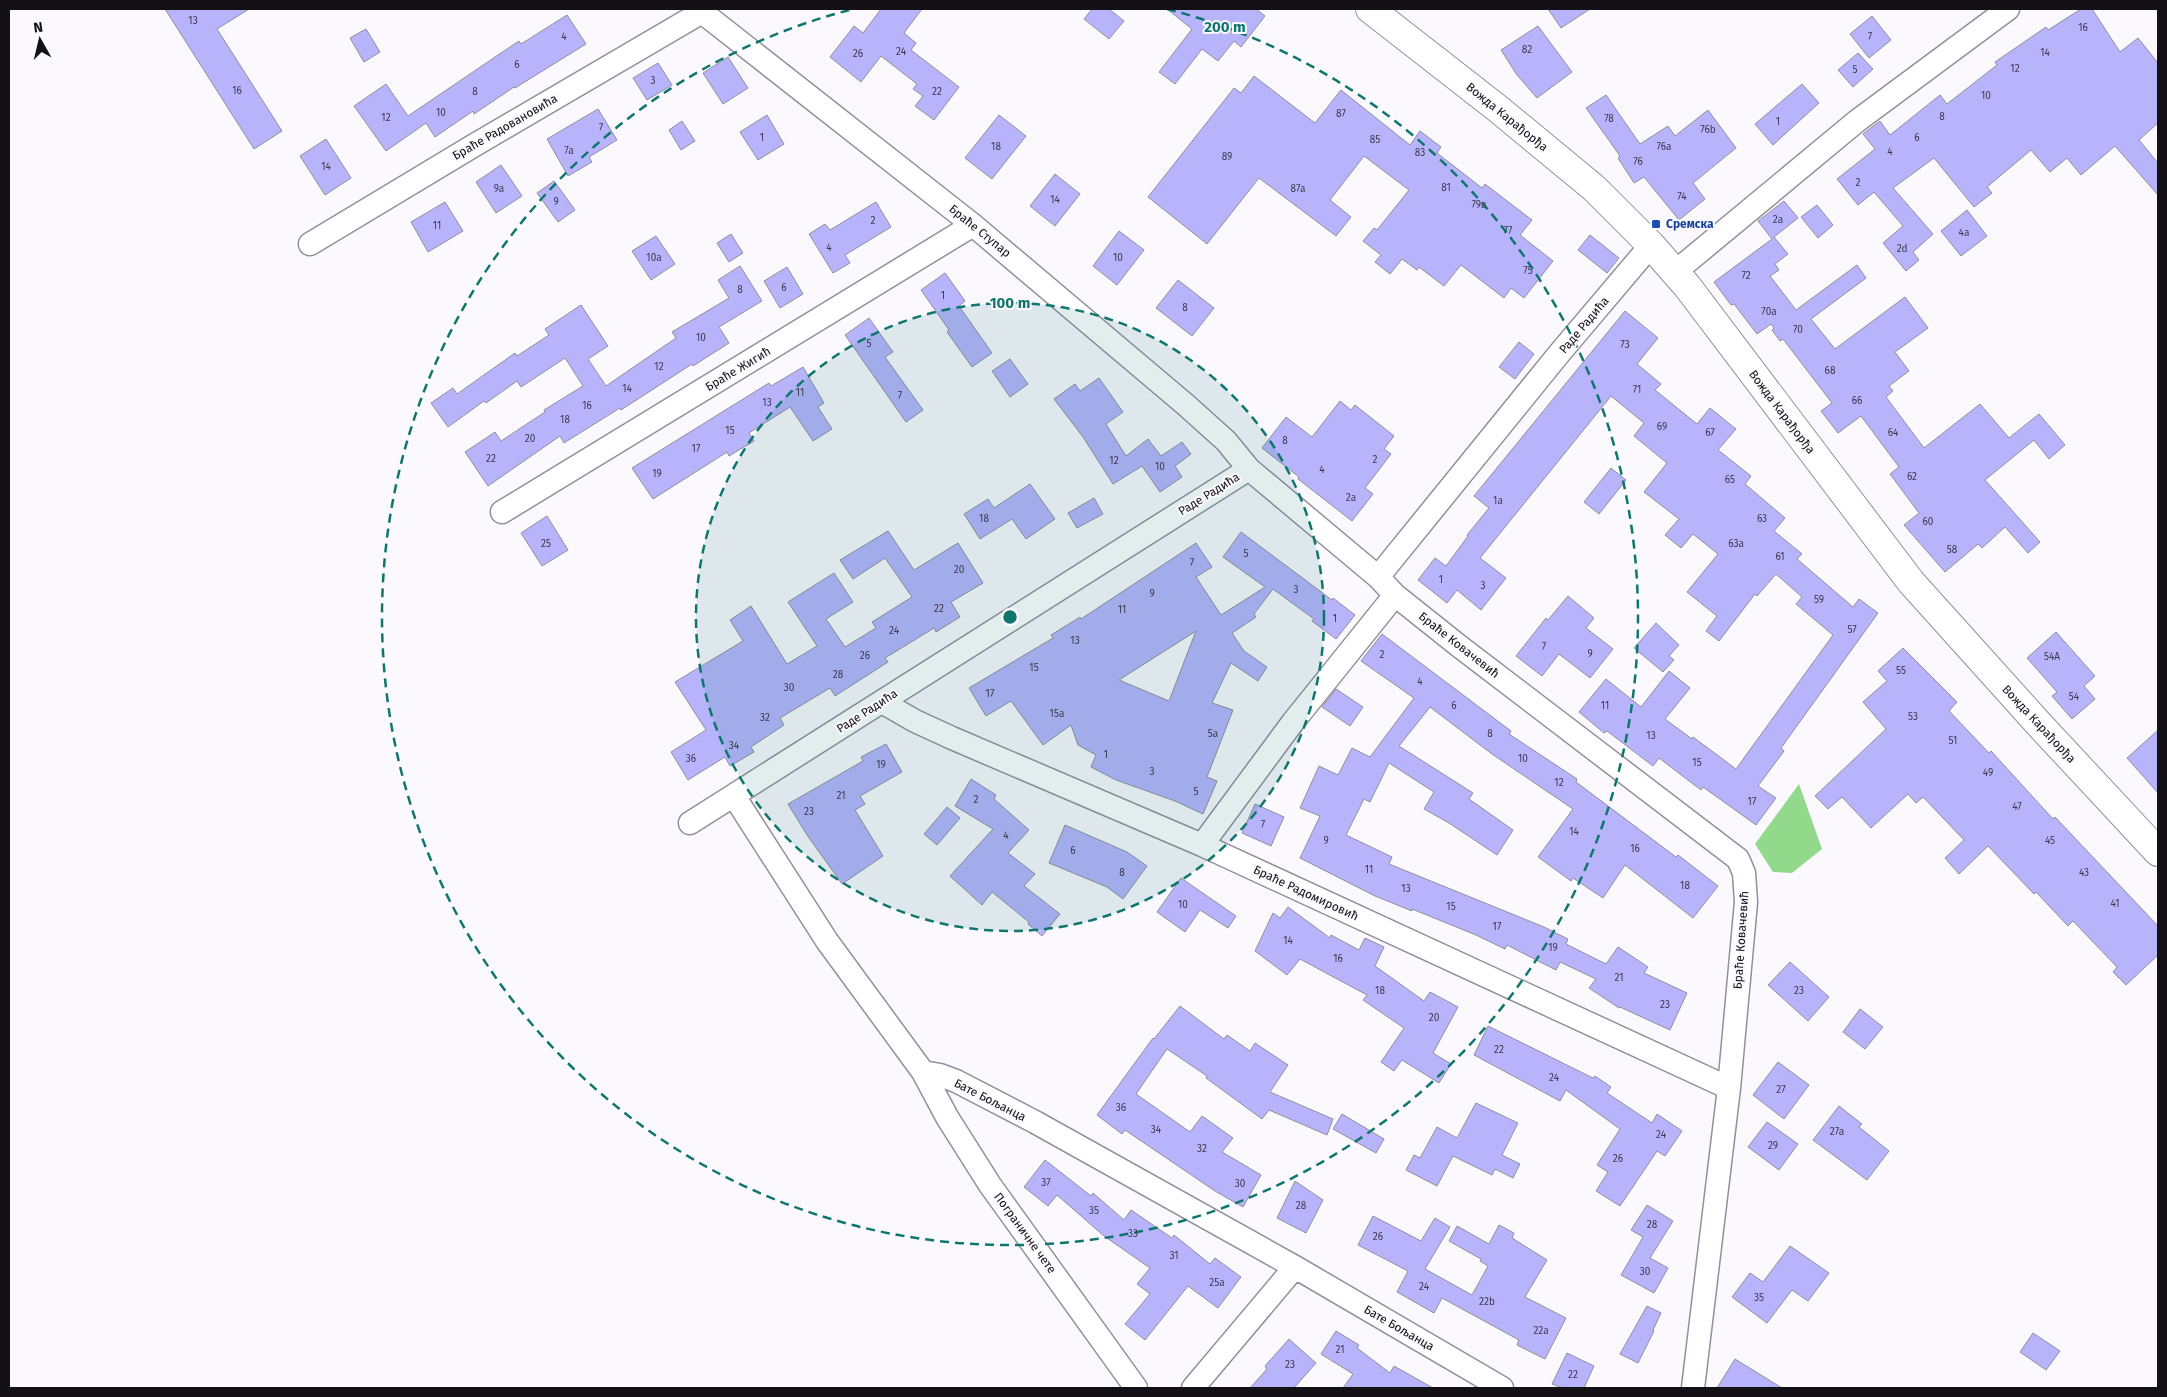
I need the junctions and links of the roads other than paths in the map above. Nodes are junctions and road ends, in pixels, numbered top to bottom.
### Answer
1 (1370, 9) edge
2 (2008, 9) edge
3 (700, 10) edge
4 (974, 225) junction
5 (310, 244) dead end
6 (1651, 245) junction
7 (1676, 272) junction
8 (1249, 469) junction
9 (502, 512) dead end
10 (1378, 577) junction
11 (1395, 595) junction
12 (882, 702) junction
13 (734, 796) junction
14 (690, 823) dead end
15 (1202, 845) junction
16 (2158, 852) edge
17 (923, 1072) junction
18 (1729, 1088) junction
19 (1295, 1267) junction
20 (1136, 1388) edge
21 (1193, 1388) edge
22 (1502, 1388) edge
23 (1693, 1388) edge

1 - 6 main road, Вожда Карађорђа
2 - 7 street
3 - 4 street, Браће Ступар
3 - 5 street, Браће Радовановића
4 - 8 street, Браће Ступар
4 - 9 street, Браће Жигић
6 - 7 main road, Вожда Карађорђа
6 - 10 street, Раде Радића
7 - 16 main road, Вожда Карађорђа
8 - 10 street, Раде Радића
8 - 12 street, Раде Радића
10 - 11 street, Браће Ковачевић
11 - 15 street
11 - 18 street, Браће Ковачевић
12 - 13 street, Раде Радића
12 - 15 street, Браће Радомировић
13 - 14 street, Раде Радића
13 - 17 street
15 - 18 street, Браће Радомировић
17 - 19 street, Бате Бољанца
17 - 20 street, Пограничне чете
18 - 23 street, Браће Ковачевић
19 - 21 street
19 - 22 street, Бате Бољанца

